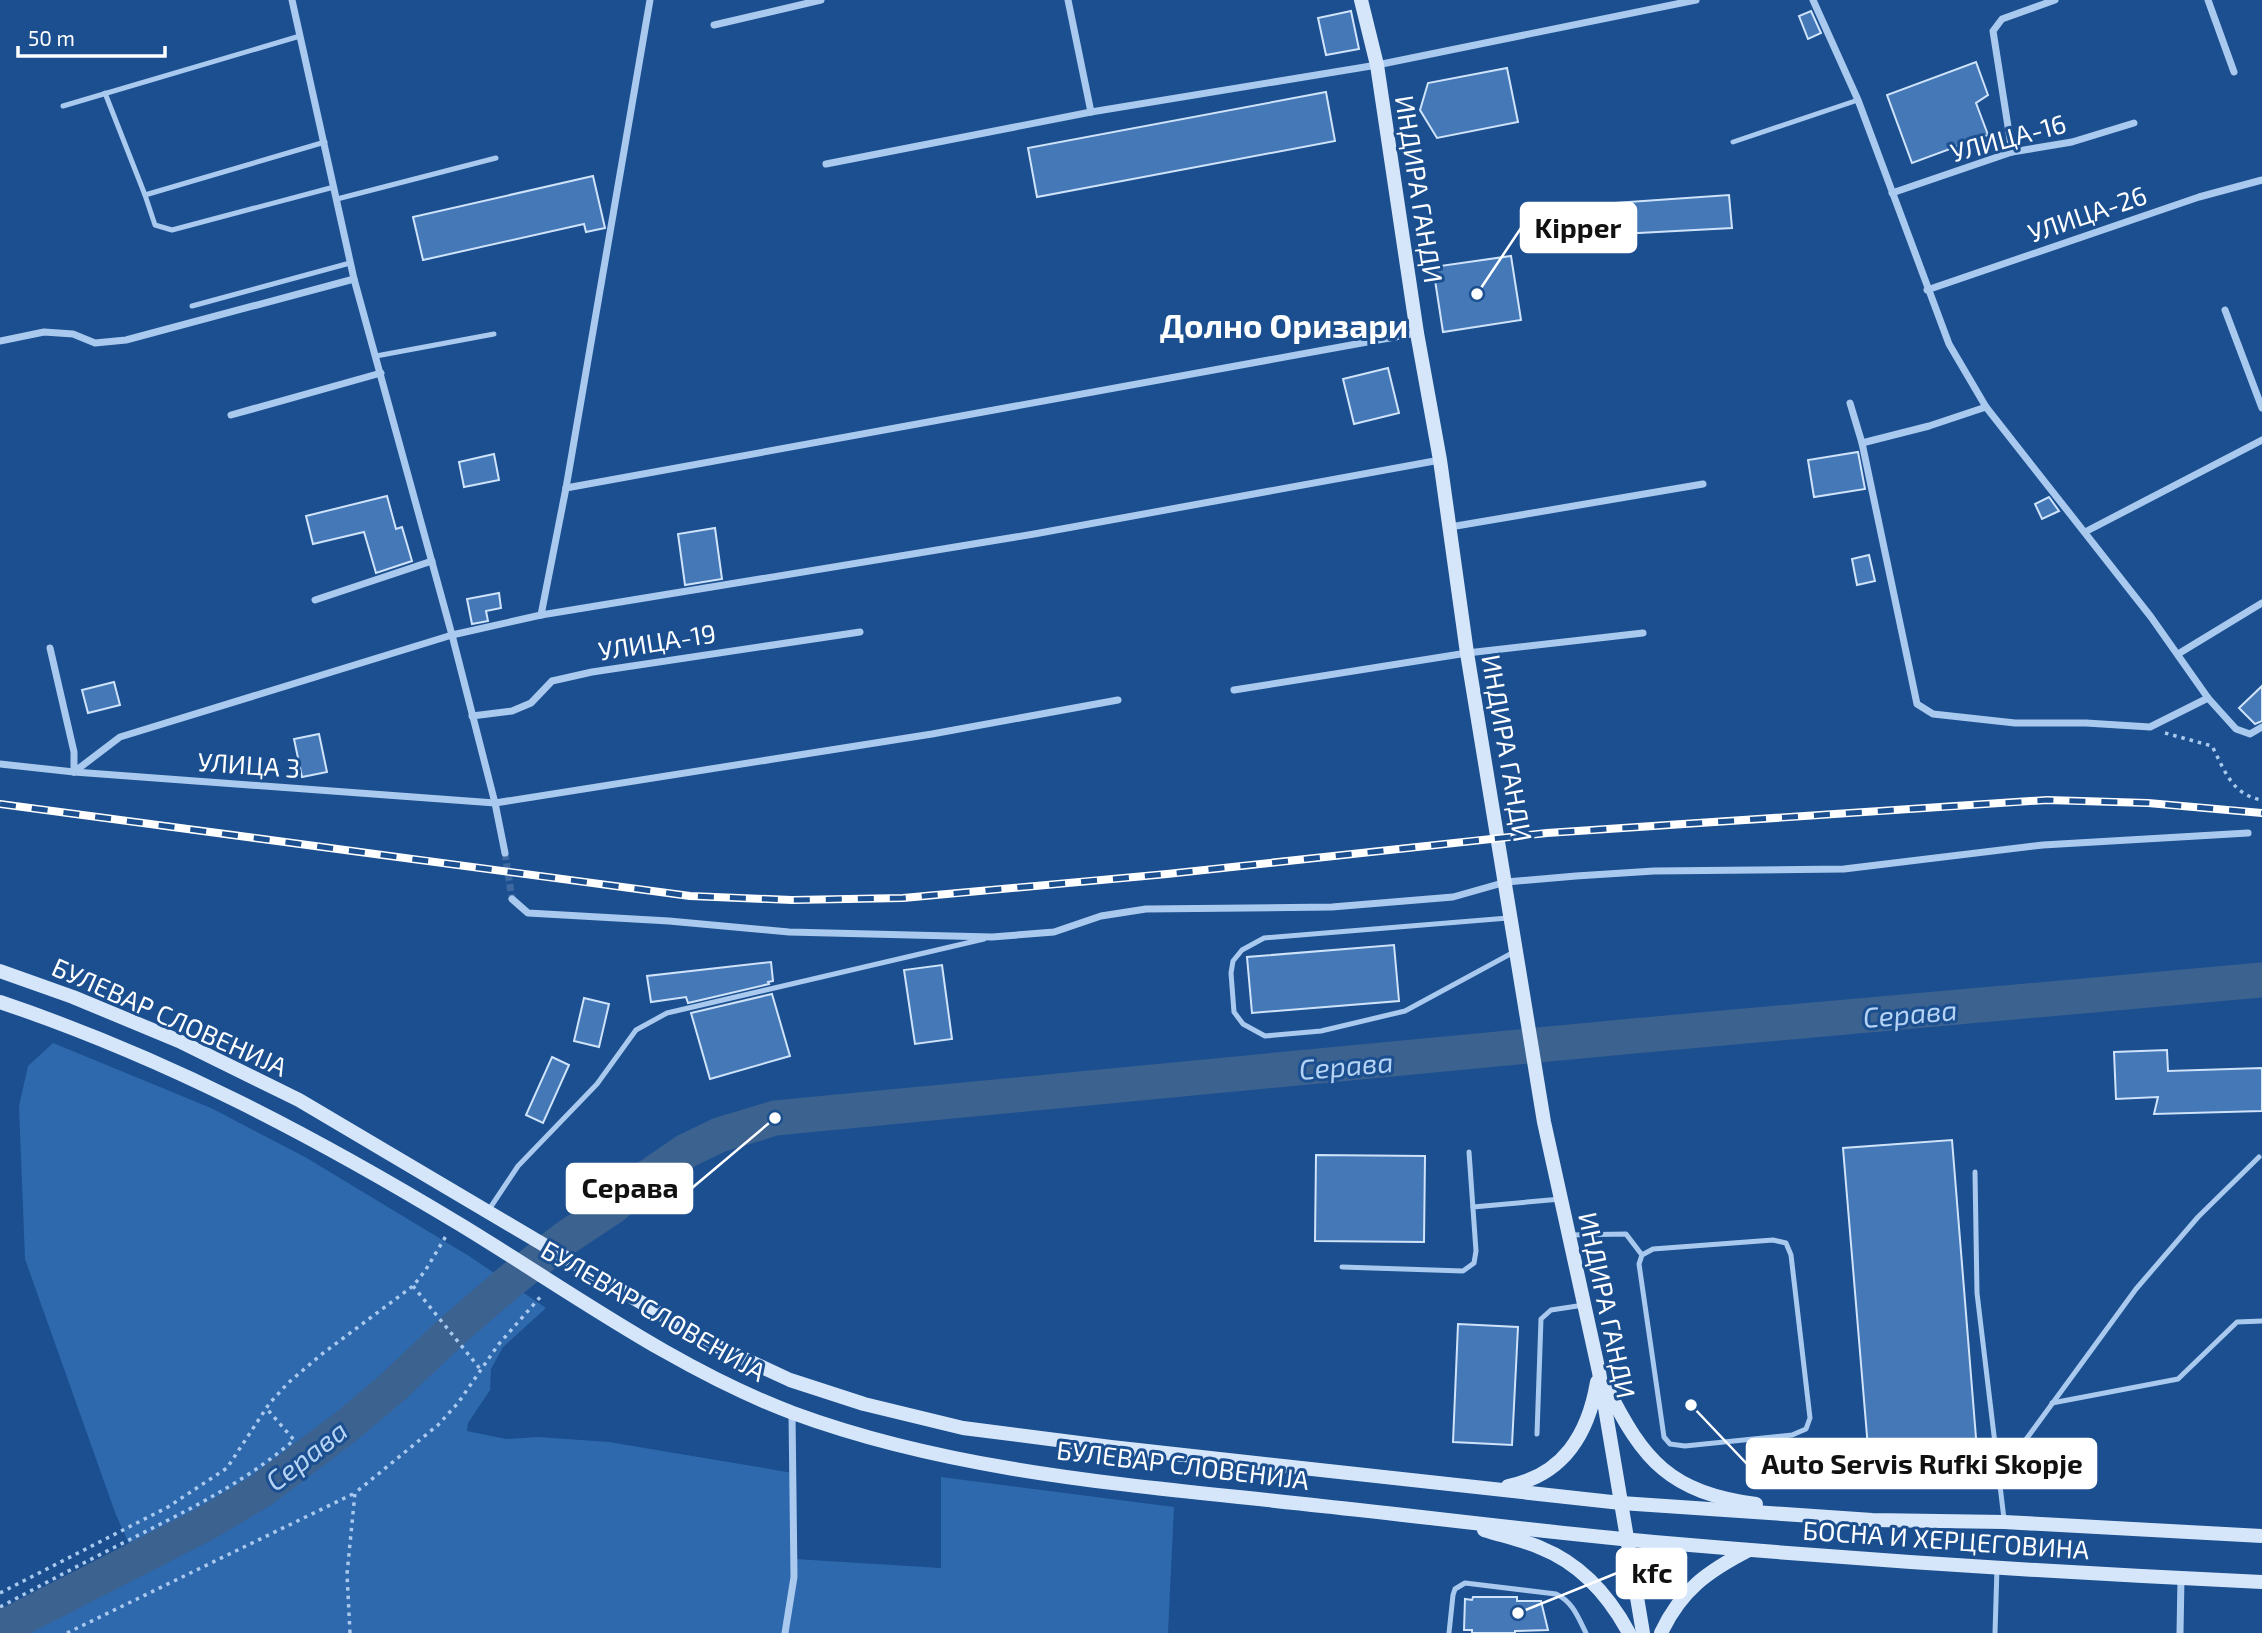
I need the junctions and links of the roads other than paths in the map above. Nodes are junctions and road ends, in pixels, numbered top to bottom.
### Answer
1 (292, 0) edge
2 (650, 0) edge
3 (821, 0) edge
4 (1068, 0) edge
5 (1361, 0) edge
6 (1696, 0) edge
7 (1813, 0) edge
8 (2055, 0) edge
9 (2208, 0) edge
10 (714, 25) dead end
11 (300, 36) junction
12 (1377, 65) junction
13 (2234, 72) dead end
14 (105, 93) junction
15 (1858, 100) junction
16 (63, 106) dead end
17 (1091, 112) junction
18 (2134, 123) dead end
19 (325, 142) junction
20 (1733, 142) dead end
21 (2012, 152) junction
22 (496, 158) dead end
23 (826, 164) dead end
24 (2262, 180) edge
25 (334, 187) junction
26 (1892, 193) junction
27 (145, 195) junction
28 (337, 199) junction
29 (350, 263) junction
30 (354, 279) junction
31 (1927, 290) junction
32 (192, 306) dead end
33 (2225, 310) dead end
34 (1417, 333) junction
35 (494, 334) dead end
36 (0, 341) edge
37 (376, 356) junction
38 (381, 373) junction
39 (1850, 403) dead end
40 (1986, 407) junction
41 (2262, 408) edge
42 (231, 415) dead end
43 (2262, 440) edge
44 (1862, 443) junction
45 (1440, 460) junction
46 (1703, 484) dead end
47 (566, 488) junction
48 (1450, 527) junction
49 (2085, 532) junction
50 (432, 561) junction
51 (316, 600) dead end
52 (2262, 603) edge
53 (541, 615) junction
54 (860, 632) dead end
55 (1643, 633) dead end
56 (452, 635) junction
57 (50, 648) dead end
58 (1467, 653) junction
59 (2178, 654) junction
60 (1234, 690) dead end
61 (2208, 698) junction
62 (1118, 701) dead end
63 (472, 716) junction
64 (2262, 727) edge
65 (0, 764) edge
66 (74, 772) junction
67 (495, 803) junction
68 (2248, 833) dead end
69 (505, 853) tunnel mouth
70 (1506, 882) junction
71 (512, 899) dead end
72 (1511, 918) junction
73 (992, 937) junction
74 (1517, 951) junction
75 (0, 971) edge
76 (0, 1002) edge
77 (1469, 1152) dead end
78 (2259, 1157) dead end
79 (1976, 1171) dead end
80 (1561, 1199) junction
81 (1473, 1207) junction
82 (488, 1211) junction
83 (1569, 1235) junction
84 (1642, 1255) junction
85 (1342, 1267) dead end
86 (1584, 1305) junction
87 (2262, 1321) edge
88 (1599, 1372) junction
89 (2052, 1403) junction
90 (792, 1412) junction
91 (1537, 1434) dead end
92 (2000, 1475) junction
93 (1493, 1489) junction
94 (1621, 1503) junction
95 (1801, 1516) junction
96 (1453, 1520) junction
97 (2004, 1522) junction
98 (2262, 1536) edge
99 (1628, 1539) junction
100 (1750, 1549) junction
101 (1997, 1568) junction
102 (2181, 1578) junction
103 (2262, 1582) edge
104 (785, 1633) edge
105 (1448, 1633) edge
106 (1586, 1633) edge
107 (1629, 1633) edge
108 (1643, 1633) edge
109 (1661, 1633) edge
110 (1995, 1633) edge
111 (2180, 1633) edge

1 - 11 street
2 - 47 street
3 - 10 street
4 - 17 street
5 - 12 street, ИНДИРА ГАНДИ
6 - 12 street
7 - 15 street
8 - 21 street
9 - 13 street
11 - 14 lane
11 - 19 street
12 - 17 street
12 - 34 street, ИНДИРА ГАНДИ
14 - 16 lane
14 - 27 lane
15 - 20 lane
15 - 26 street
17 - 23 street
18 - 21 street, УЛИЦА-16
19 - 25 street
19 - 27 lane
21 - 26 street, УЛИЦА-16
22 - 28 lane
24 - 31 street, УЛИЦА-26
25 - 27 lane
25 - 28 street
26 - 31 street
28 - 29 street
29 - 30 street
29 - 32 lane
30 - 36 street
30 - 37 street
31 - 40 street
33 - 41 street
34 - 45 street, ИНДИРА ГАНДИ
34 - 47 street
35 - 37 lane
37 - 38 street
38 - 42 street
38 - 50 street
39 - 44 street
40 - 44 street
40 - 49 street
43 - 49 street
44 - 61 street
45 - 48 street, ИНДИРА ГАНДИ
45 - 53 street
46 - 48 street
47 - 53 street
48 - 58 street, ИНДИРА ГАНДИ
49 - 59 street
50 - 51 street
50 - 56 street
52 - 59 street
53 - 56 street
54 - 63 street, УЛИЦА-19
55 - 58 street
56 - 63 street
56 - 66 street
57 - 66 street
58 - 60 street
58 - 70 street, ИНДИРА ГАНДИ
59 - 61 street
61 - 64 street
62 - 67 street, УЛИЦА 3
63 - 67 street
65 - 66 street, УЛИЦА 3
66 - 67 street, УЛИЦА 3
67 - 69 street
68 - 70 street
70 - 72 street, ИНДИРА ГАНДИ
70 - 73 street
71 - 73 street
72 - 74 street, ИНДИРА ГАНДИ
72 - 74 lane
73 - 82 lane
74 - 80 street, ИНДИРА ГАНДИ
75 - 82 street, БУЛЕВАР СЛОВЕНИЈА
76 - 90 street, БУЛЕВАР СЛОВЕНИЈА
77 - 81 lane
78 - 89 lane
79 - 92 lane
80 - 81 lane
80 - 83 street, ИНДИРА ГАНДИ
81 - 85 lane
82 - 93 street, БУЛЕВАР СЛОВЕНИЈА
83 - 84 lane
83 - 86 street, ИНДИРА ГАНДИ
84 - 84 lane
86 - 88 street, ИНДИРА ГАНДИ
86 - 91 lane
87 - 89 lane
88 - 93 street
88 - 94 street, ИНДИРА ГАНДИ
88 - 95 street
89 - 92 lane
90 - 96 street, БУЛЕВАР СЛОВЕНИЈА
90 - 104 street
92 - 97 lane
93 - 94 street, БУЛЕВАР СЛОВЕНИЈА
94 - 95 street, БОСНА И ХЕРЦЕГОВИНА
94 - 99 street, ИНДИРА ГАНДИ
95 - 97 street, БОСНА И ХЕРЦЕГОВИНА
96 - 99 street, БУЛЕВАР СЛОВЕНИЈА
96 - 107 street
97 - 98 street, БОСНА И ХЕРЦЕГОВИНА
99 - 100 street, БОСНА И ХЕРЦЕГОВИНА
99 - 108 street, ИНДИРА ГАНДИ
100 - 101 street, БОСНА И ХЕРЦЕГОВИНА
100 - 109 street
101 - 102 street, БОСНА И ХЕРЦЕГОВИНА
101 - 110 lane
102 - 103 street, БОСНА И ХЕРЦЕГОВИНА
102 - 111 street
105 - 106 lane

